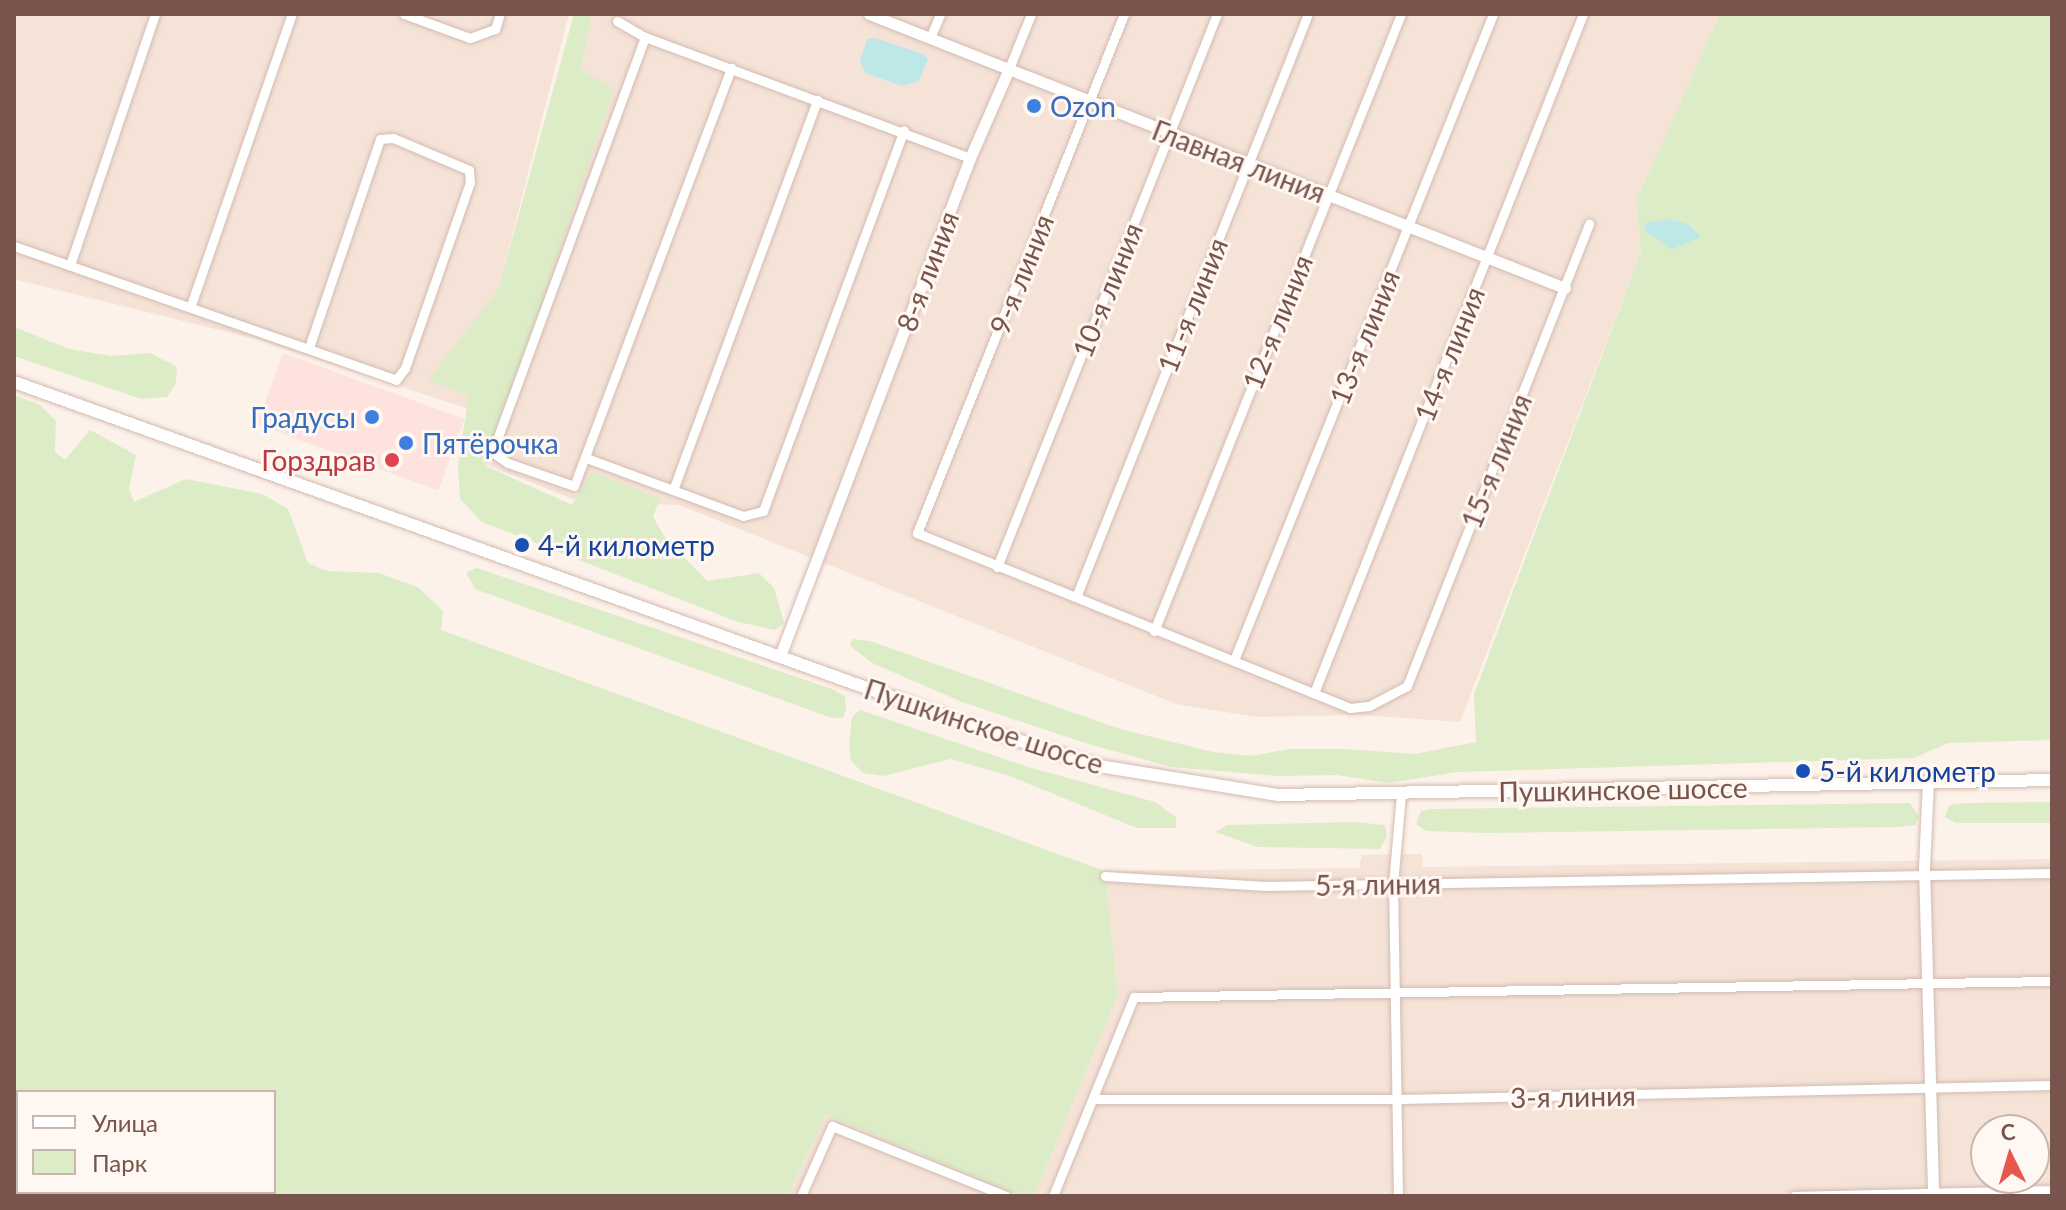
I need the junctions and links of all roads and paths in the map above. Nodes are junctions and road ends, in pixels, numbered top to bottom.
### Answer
1 (155, 14) edge
2 (292, 14) edge
3 (404, 14) edge
4 (500, 14) edge
5 (869, 14) edge
6 (940, 14) edge
7 (1031, 14) edge
8 (1124, 14) edge
9 (1217, 14) edge
10 (1308, 14) edge
11 (1401, 14) edge
12 (1493, 14) edge
13 (1583, 14) edge
14 (617, 21) dead end
15 (645, 37) junction
16 (930, 38) junction
17 (731, 68) junction
18 (1008, 71) junction
19 (817, 100) junction
20 (1089, 105) junction
21 (904, 130) junction
22 (1169, 134) junction
23 (970, 158) junction
24 (1249, 163) junction
25 (1329, 195) junction
26 (1589, 224) dead end
27 (1409, 226) junction
28 (14, 246) edge
29 (1488, 258) junction
30 (70, 265) junction
31 (1565, 288) junction
32 (191, 305) junction
33 (309, 347) junction
34 (14, 382) edge
35 (589, 459) junction
36 (673, 490) junction
37 (997, 567) junction
38 (1076, 597) junction
39 (1149, 629) junction
40 (780, 656) junction
41 (1234, 660) junction
42 (1314, 693) junction
43 (2052, 780) edge
44 (1928, 782) junction
45 (1401, 794) junction
46 (2052, 873) edge
47 (1925, 875) junction
48 (1105, 876) dead end
49 (1393, 884) junction
50 (1929, 981) junction
51 (2052, 981) edge
52 (1397, 992) junction
53 (2052, 1085) edge
54 (1931, 1088) junction
55 (1094, 1099) junction
56 (1400, 1099) junction
57 (2052, 1190) edge
58 (1933, 1194) edge
59 (801, 1196) edge
60 (1006, 1196) edge
61 (1053, 1196) edge
62 (1398, 1196) edge
63 (1794, 1196) edge

1 - 30 street
2 - 32 street
3 - 4 street
5 - 16 street, Главная линия
6 - 16 street
7 - 18 street, 8-я линия
8 - 20 street, 9-я линия
9 - 22 street, 10-я линия
10 - 24 street, 11-я линия
11 - 25 street, 12-я линия
12 - 27 street, 13-я линия
13 - 29 street, 14-я линия
14 - 15 street
15 - 17 street
15 - 35 street
16 - 18 street, Главная линия
17 - 19 street
17 - 35 street
18 - 20 street, Главная линия
18 - 23 street, 8-я линия
19 - 21 street
19 - 36 street
20 - 22 street, Главная линия
20 - 37 street, 9-я линия
21 - 23 street
21 - 36 street
22 - 24 street, Главная линия
22 - 37 street, 10-я линия
23 - 40 street, 8-я линия
24 - 25 street, Главная линия
24 - 38 street, 11-я линия
25 - 27 street, Главная линия
25 - 39 street, 12-я линия
26 - 31 street, 15-я линия
27 - 29 street, Главная линия
27 - 41 street, 13-я линия
28 - 30 street
29 - 31 street, Главная линия
29 - 42 street, 14-я линия
30 - 32 street
31 - 42 street, 15-я линия
32 - 33 street
33 - 33 street
34 - 40 main road, Пушкинское шоссе
35 - 36 street
37 - 38 street
38 - 39 street
39 - 41 street
40 - 45 main road, Пушкинское шоссе
41 - 42 street
43 - 44 main road, Пушкинское шоссе
44 - 45 main road, Пушкинское шоссе
44 - 47 street
45 - 49 street
46 - 47 street, 5-я линия
47 - 49 street, 5-я линия
47 - 50 street
48 - 49 street, 5-я линия
49 - 52 street
50 - 51 street
50 - 52 street
50 - 54 street
52 - 55 street
52 - 56 street
53 - 54 street, 3-я линия
54 - 56 street, 3-я линия
54 - 58 street
55 - 56 street, 3-я линия
55 - 61 street
56 - 62 street
57 - 58 street
58 - 63 street
59 - 60 street

